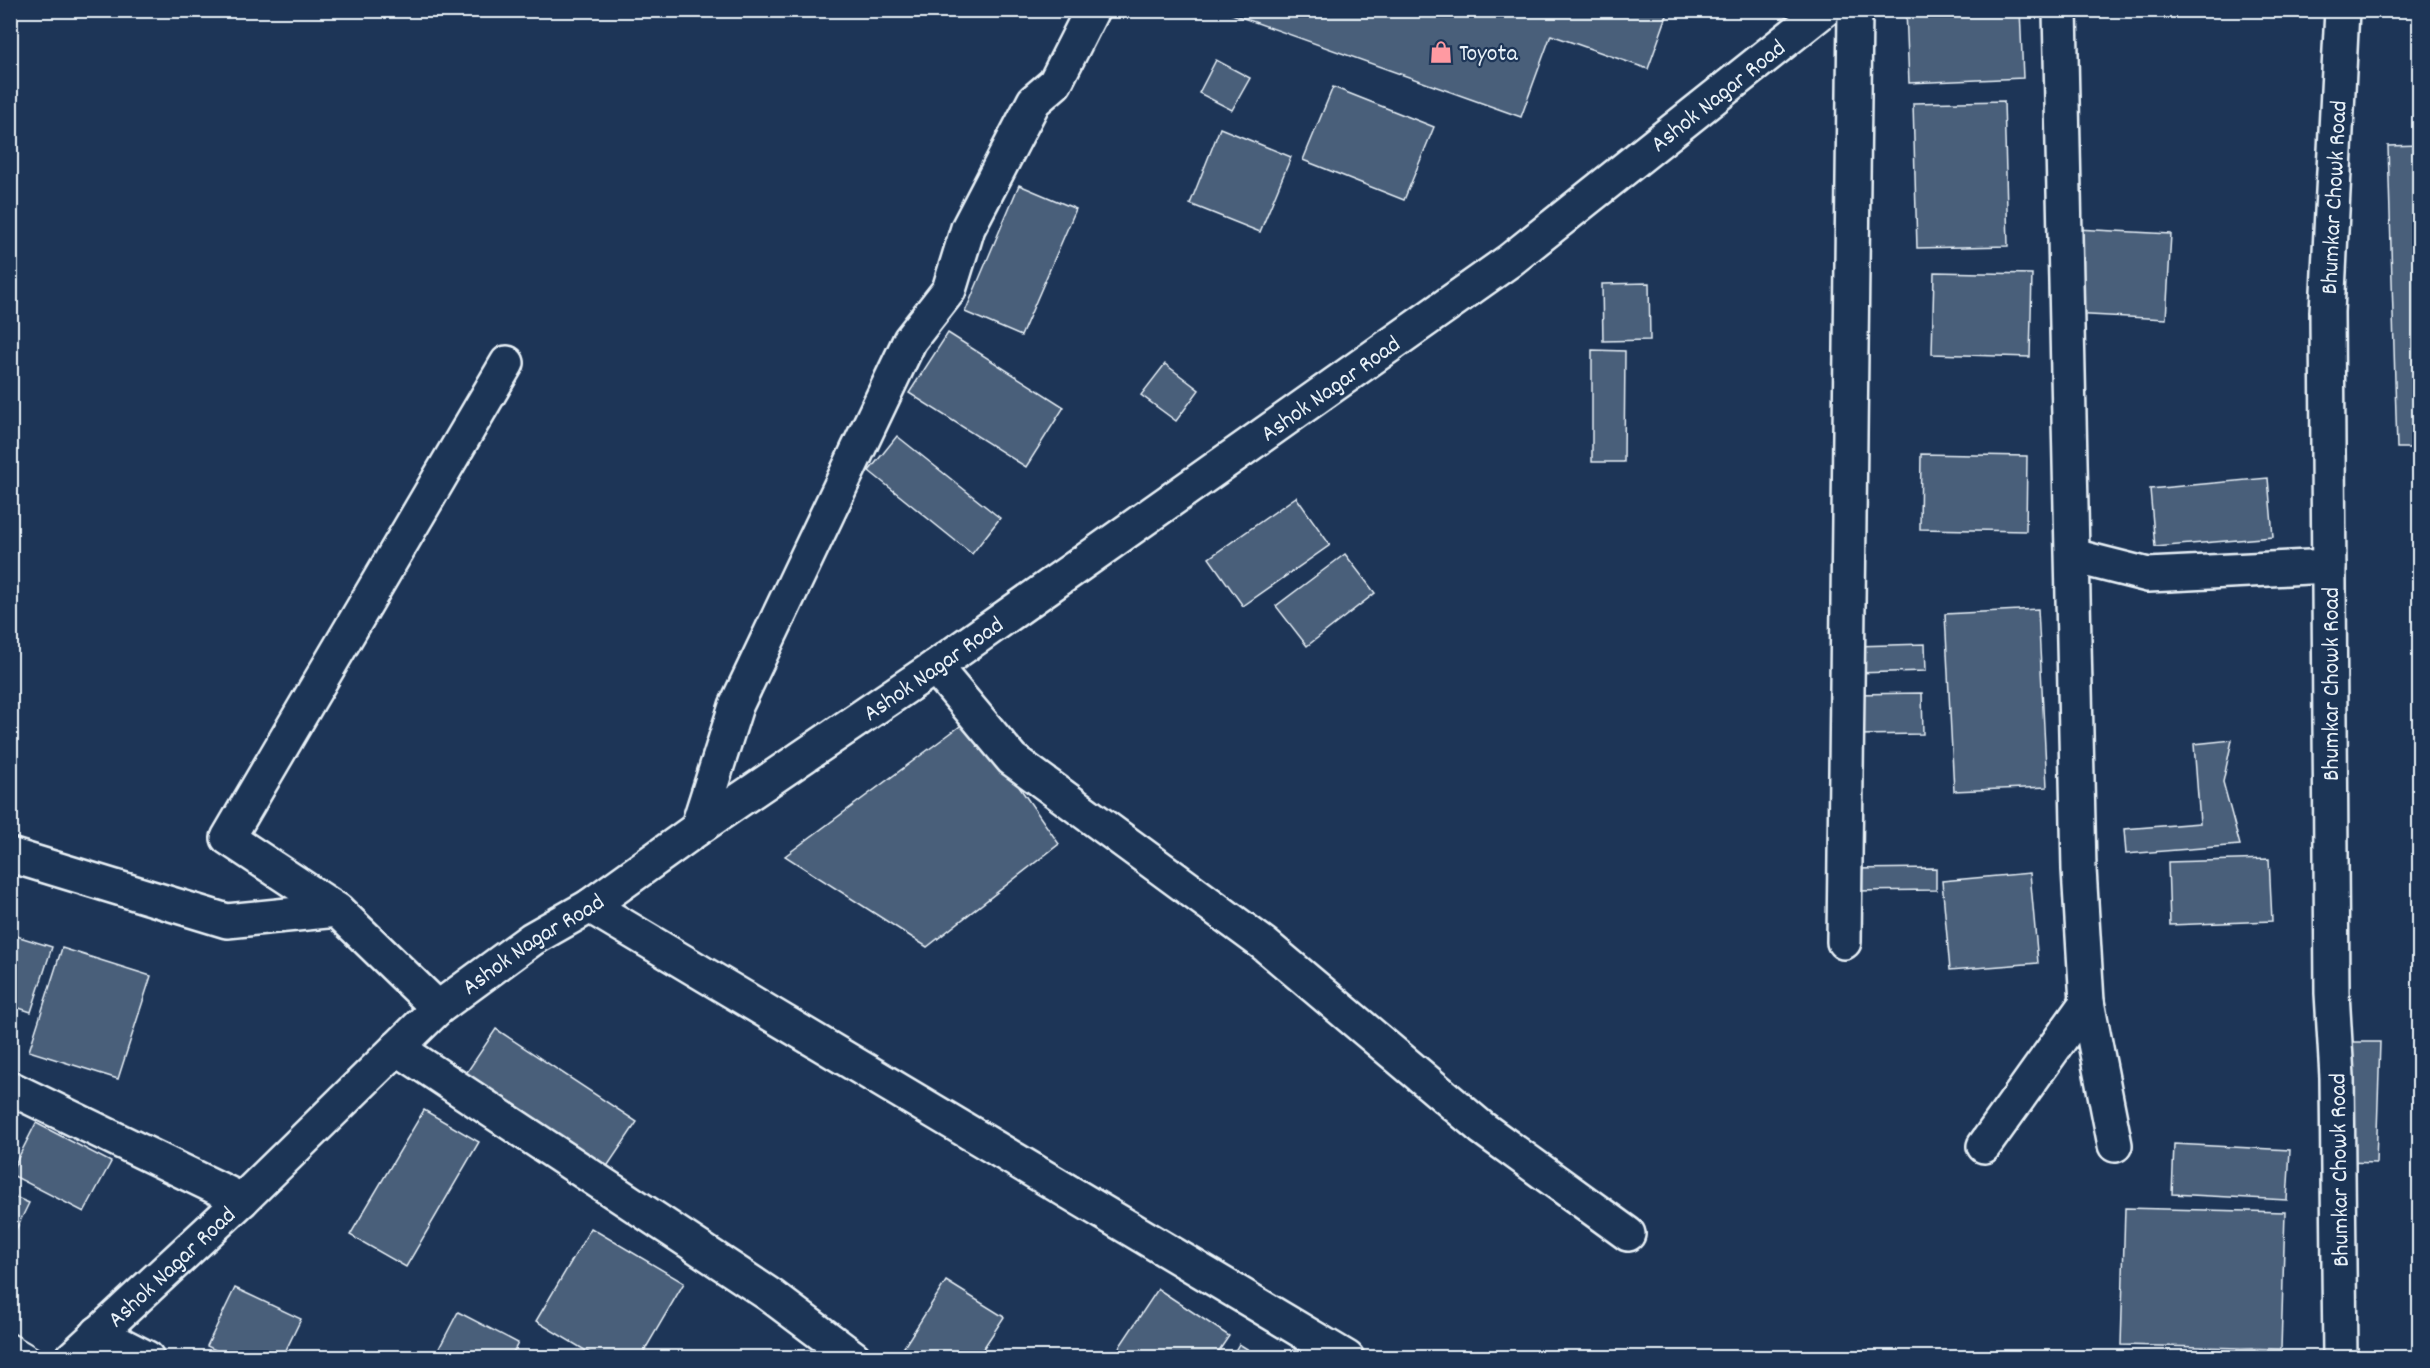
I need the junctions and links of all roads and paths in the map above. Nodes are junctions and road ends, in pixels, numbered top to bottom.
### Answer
1 (1092, 10) edge
2 (1824, 10) edge
3 (1855, 10) edge
4 (2060, 10) edge
5 (2342, 10) edge
6 (507, 363) dead end
7 (2073, 556) junction
8 (2329, 566) junction
9 (935, 667) junction
10 (697, 829) junction
11 (10, 855) edge
12 (590, 906) junction
13 (337, 910) junction
14 (1844, 942) dead end
15 (2087, 1002) junction
16 (438, 1008) junction
17 (397, 1048) junction
18 (10, 1088) edge
19 (2115, 1145) dead end
20 (1984, 1146) dead end
21 (242, 1200) junction
22 (1628, 1234) dead end
23 (98, 1334) junction
24 (10, 1343) edge
25 (35, 1358) edge
26 (72, 1358) edge
27 (147, 1358) edge
28 (854, 1358) edge
29 (1347, 1358) edge
30 (2340, 1358) edge

1 - 10 street
2 - 9 street, Ashok Nagar Road
3 - 14 street
4 - 7 street
5 - 8 street, Bhumkar Chowk Road
6 - 13 street
7 - 8 street
7 - 15 street
8 - 30 street, Bhumkar Chowk Road
9 - 10 street, Ashok Nagar Road
9 - 22 street
10 - 12 street, Ashok Nagar Road
11 - 13 street
12 - 16 street, Ashok Nagar Road
12 - 29 street
13 - 16 street
15 - 19 street
15 - 20 street
16 - 17 street, Ashok Nagar Road
17 - 21 street, Ashok Nagar Road
17 - 28 street
18 - 21 street
21 - 23 street, Ashok Nagar Road
23 - 26 street, Ashok Nagar Road
23 - 27 street
24 - 25 lane

